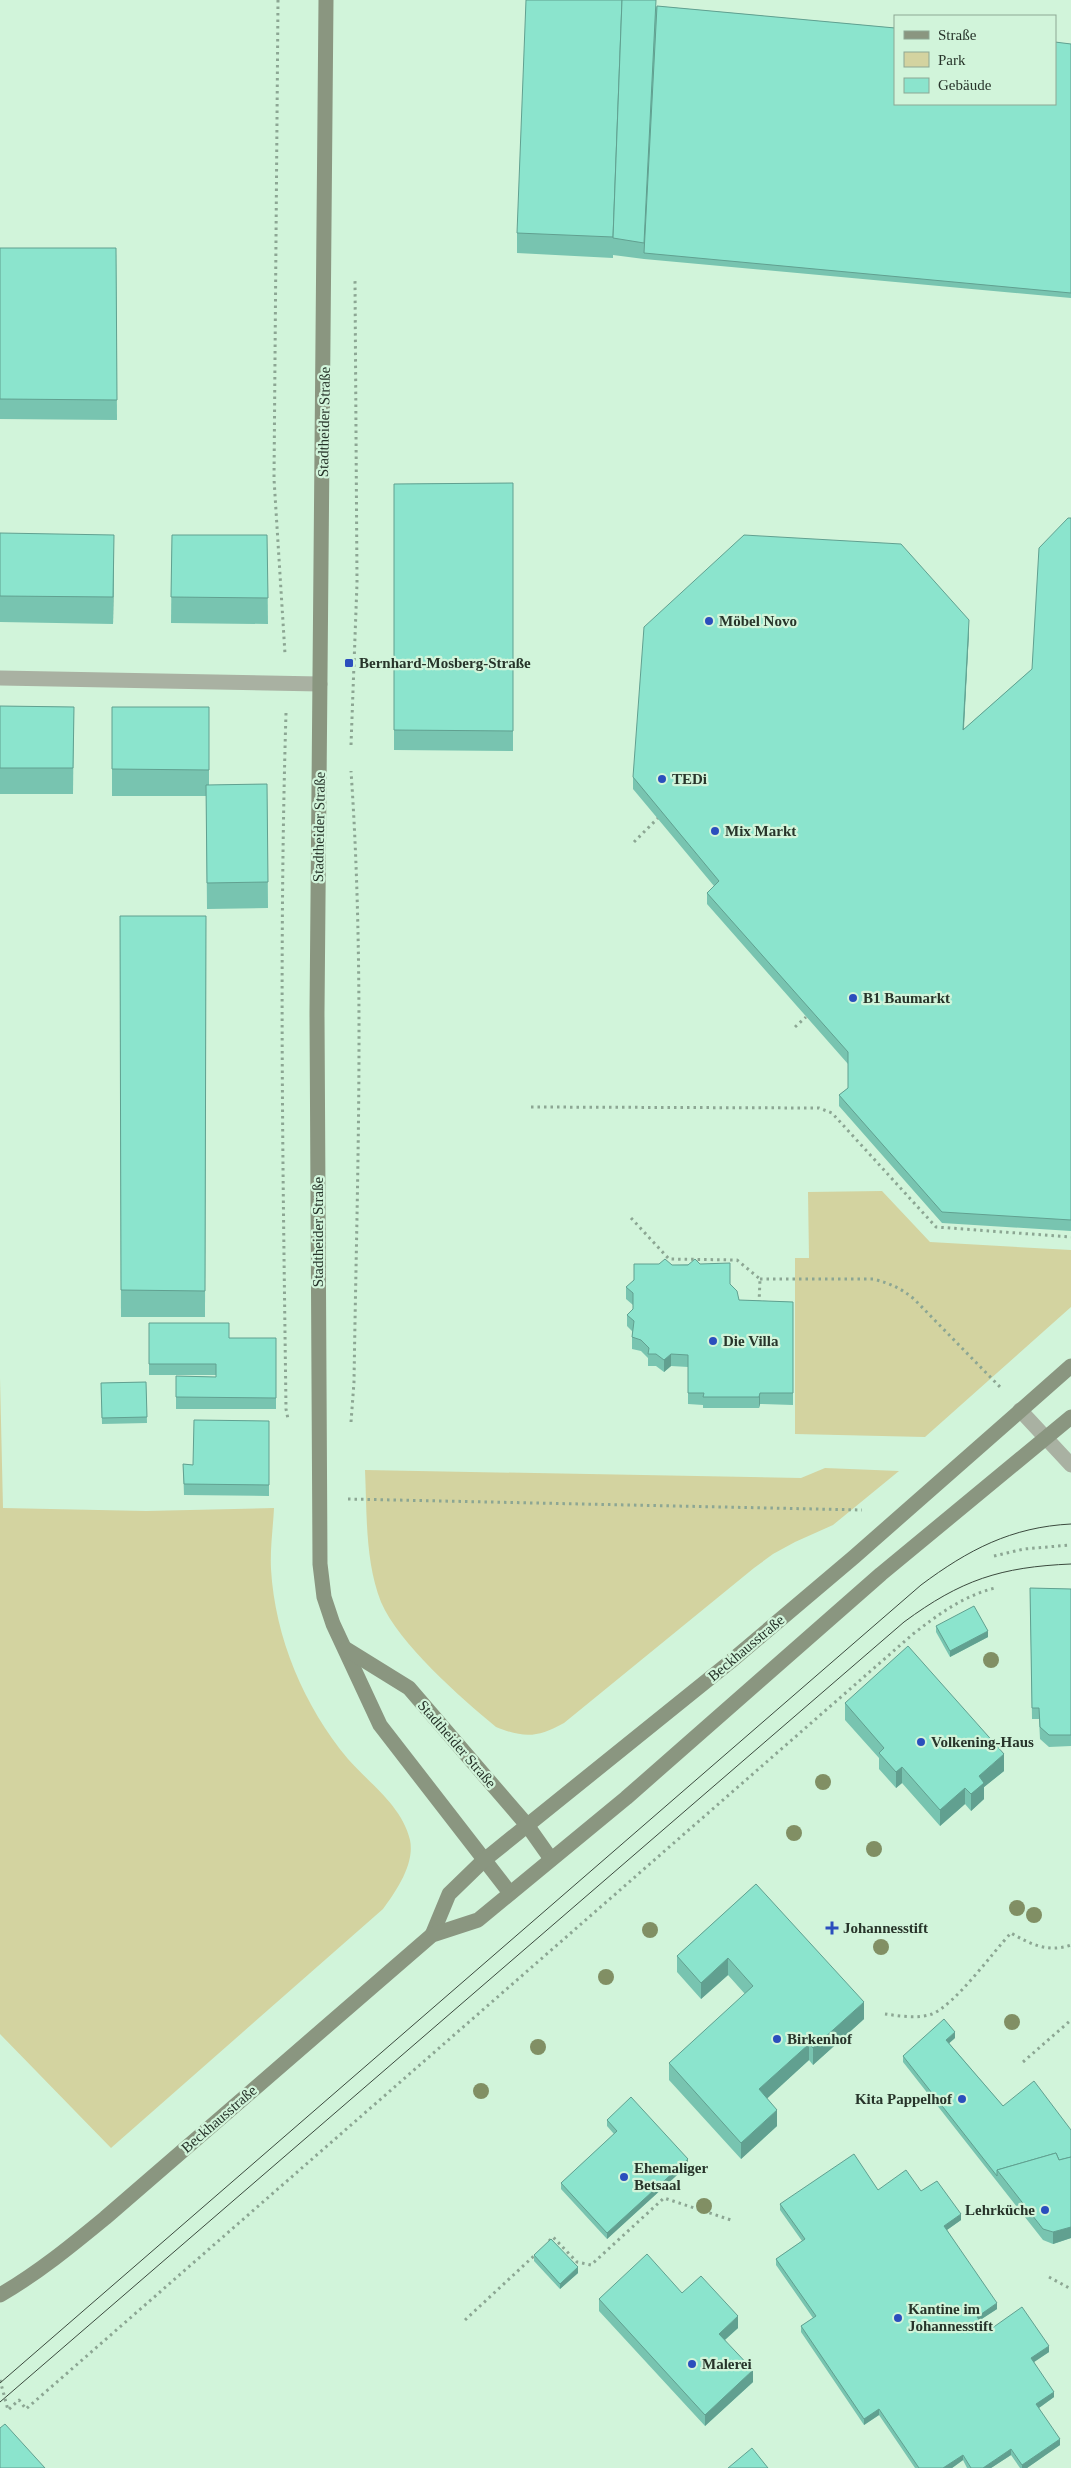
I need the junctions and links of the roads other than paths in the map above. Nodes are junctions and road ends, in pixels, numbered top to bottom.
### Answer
1 (326, 0) edge
2 (0, 678) edge
3 (320, 684) junction
4 (1071, 1366) edge
5 (1020, 1410) junction
6 (1071, 1417) edge
7 (1046, 1437) junction
8 (1071, 1465) edge
9 (346, 1649) junction
10 (527, 1825) junction
11 (551, 1859) junction
12 (483, 1861) junction
13 (510, 1893) junction
14 (432, 1935) junction
15 (0, 2295) edge

1 - 3 main road, Stadtheider Straße
2 - 3 street
3 - 9 main road, Stadtheider Straße
4 - 5 main road, Beckhausstraße
5 - 7 street
5 - 10 main road, Beckhausstraße
6 - 7 main road, Beckhausstraße
7 - 8 street
7 - 11 main road, Beckhausstraße
9 - 10 main road, Stadtheider Straße
9 - 12 main road, Stadtheider Straße
10 - 11 main road, Stadtheider Straße
10 - 12 main road, Beckhausstraße
11 - 13 main road, Beckhausstraße
12 - 13 main road, Stadtheider Straße
12 - 14 main road, Beckhausstraße
13 - 14 main road, Beckhausstraße
14 - 15 main road, Beckhausstraße

